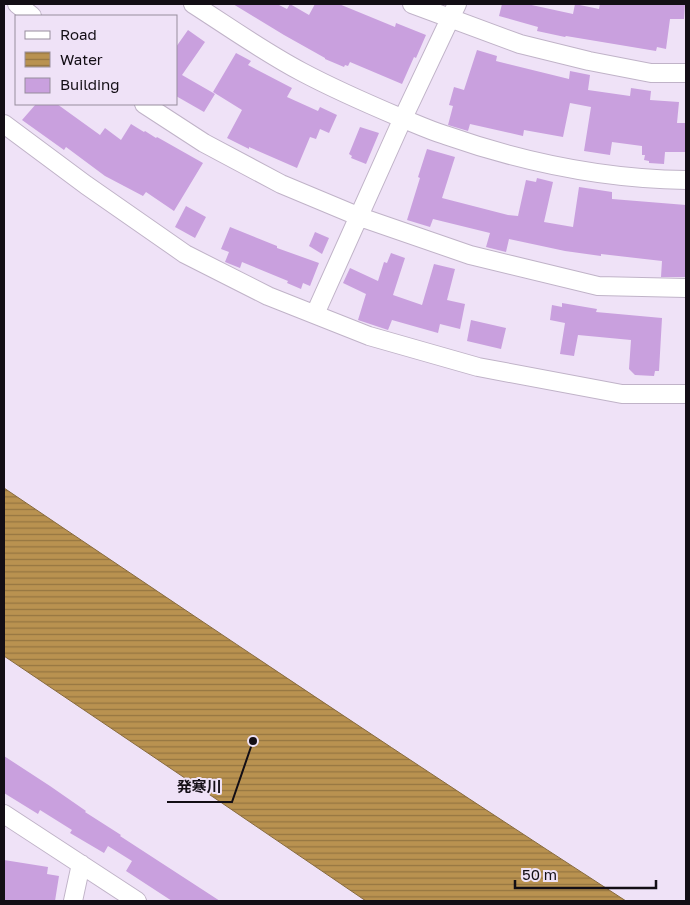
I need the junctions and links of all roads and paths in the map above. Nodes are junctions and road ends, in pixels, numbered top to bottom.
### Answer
1 (17, 4) edge
2 (193, 4) edge
3 (412, 4) edge
4 (453, 11) edge
5 (31, 15) edge
6 (686, 73) edge
7 (146, 105) edge
8 (403, 118) junction
9 (4, 124) edge
10 (686, 180) edge
11 (360, 217) junction
12 (686, 288) edge
13 (315, 314) junction
14 (686, 394) edge
15 (4, 814) edge
16 (81, 864) junction
17 (73, 901) edge
18 (136, 901) edge

1 - 5 street
2 - 8 street
3 - 4 street
4 - 6 street
4 - 8 street
7 - 11 street
8 - 10 street
8 - 11 street
9 - 13 street
11 - 12 street
11 - 13 street
13 - 14 street
15 - 16 street
16 - 17 street
16 - 18 street

